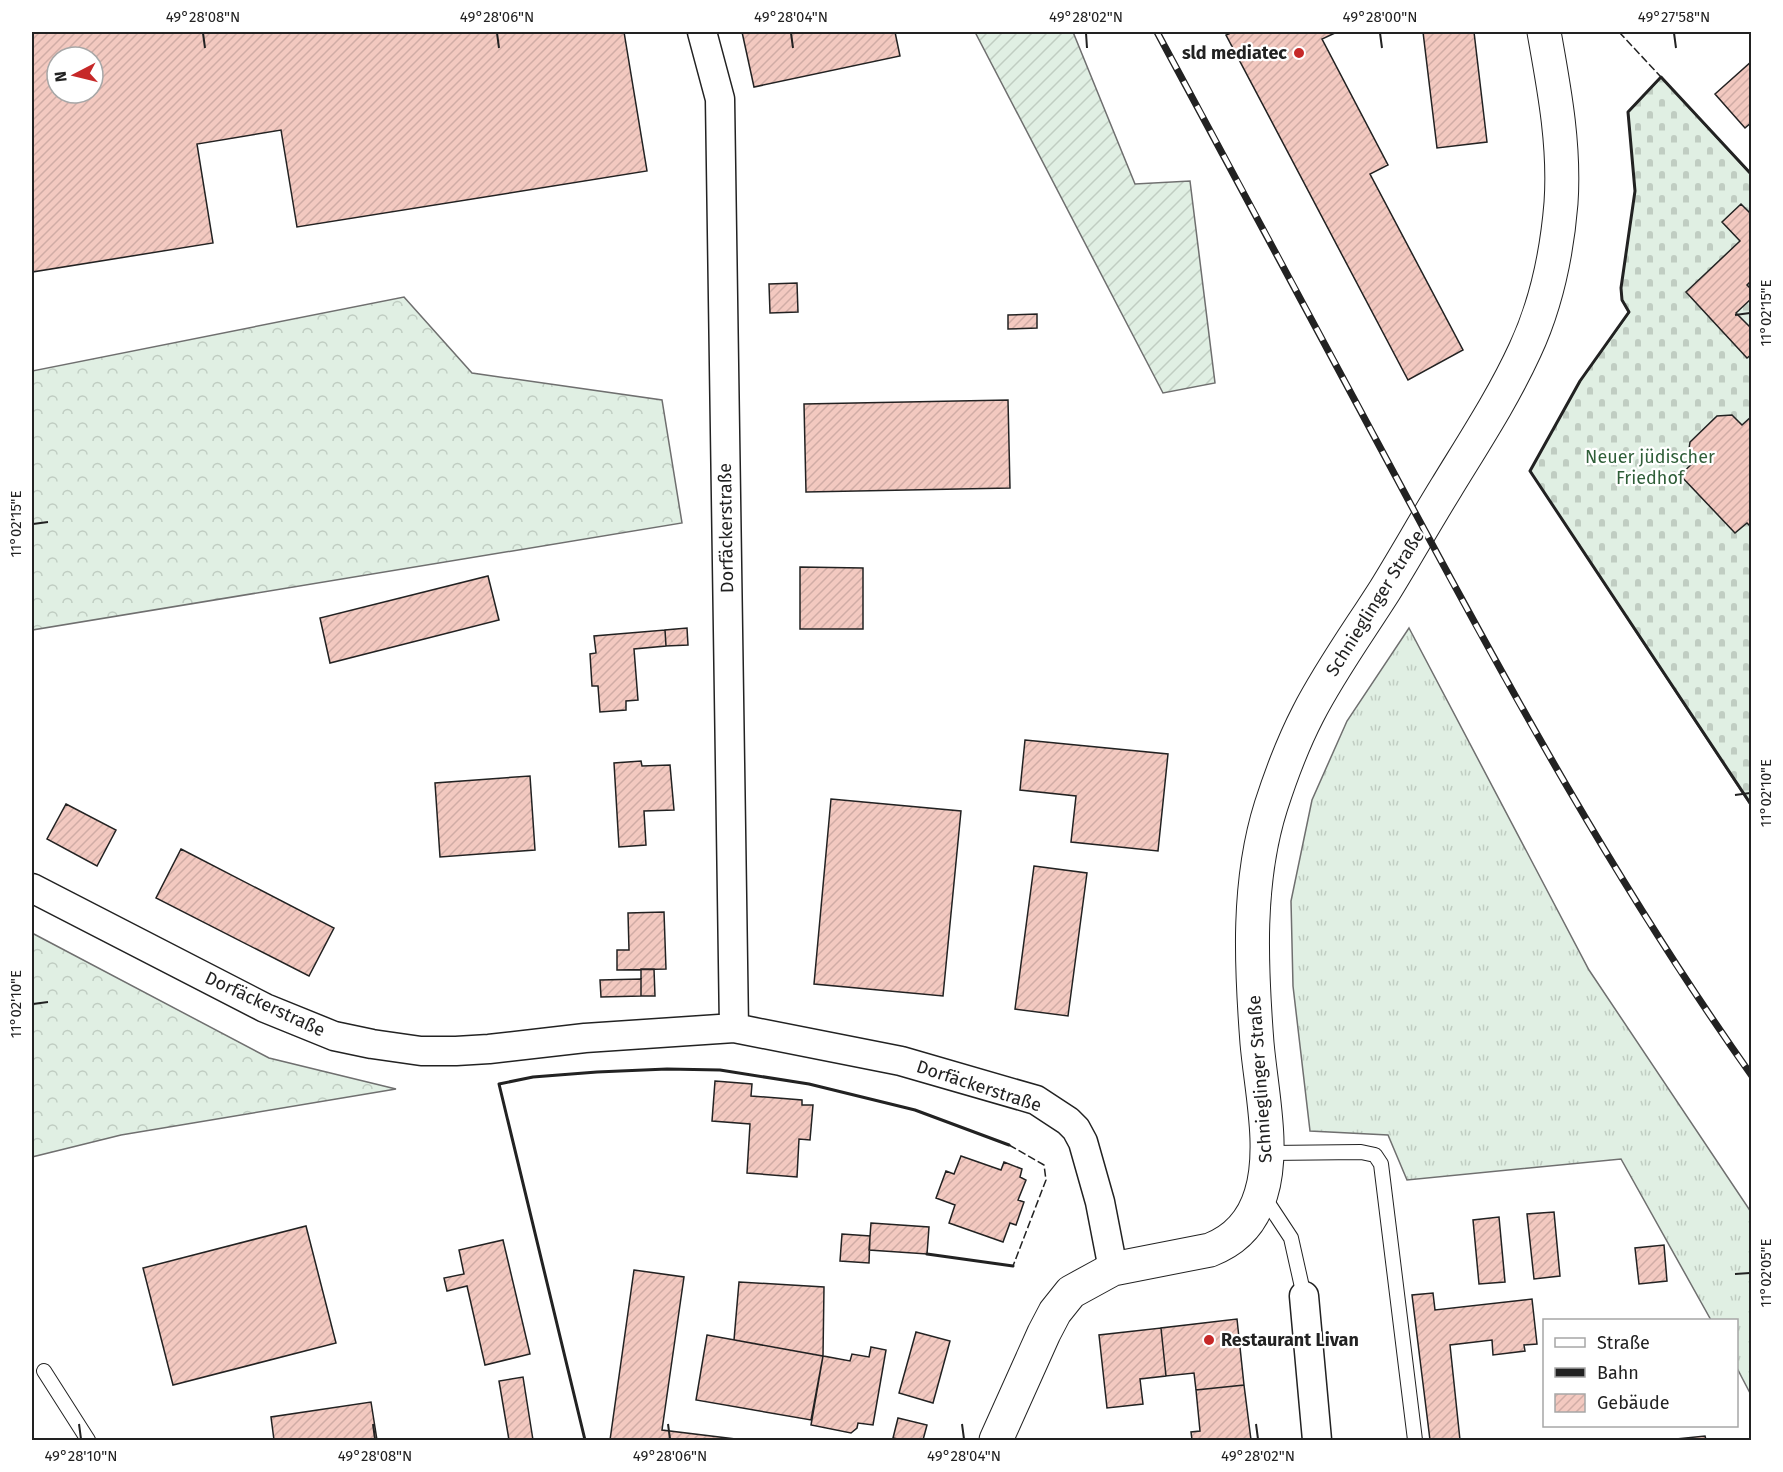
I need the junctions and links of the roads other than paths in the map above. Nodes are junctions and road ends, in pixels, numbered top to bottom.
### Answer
1 (702, 32) edge
2 (1544, 32) edge
3 (32, 888) edge
4 (734, 1028) junction
5 (1267, 1153) junction
6 (1262, 1193) junction
7 (1113, 1269) junction
8 (1304, 1296) joint
9 (44, 1371) dead end
10 (88, 1440) edge
11 (996, 1440) edge
12 (1317, 1440) edge
13 (1415, 1440) edge

1 - 4 street, Dorfäckerstraße
2 - 5 main road, Schnieglinger Straße
3 - 4 street, Dorfäckerstraße
4 - 7 street, Dorfäckerstraße
5 - 6 main road, Schnieglinger Straße
5 - 13 lane
6 - 7 main road, Schnieglinger Straße
6 - 8 lane
7 - 11 main road, Schnieglinger Straße
8 - 12 street
9 - 10 lane

